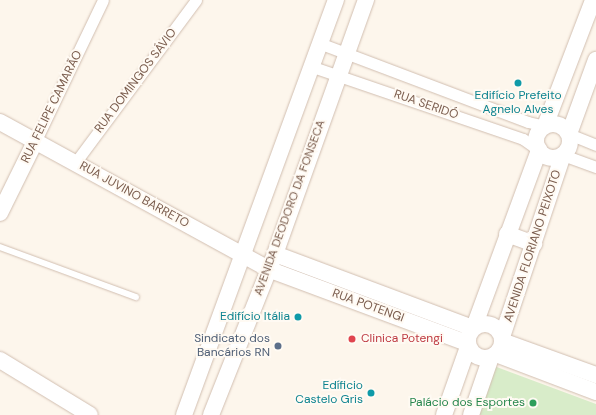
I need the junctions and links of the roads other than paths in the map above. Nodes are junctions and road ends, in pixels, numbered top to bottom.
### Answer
1 (103, 0) edge
2 (196, 0) edge
3 (336, 0) edge
4 (366, 0) edge
5 (593, 0) edge
6 (319, 43) junction
7 (346, 53) junction
8 (596, 60) edge
9 (310, 66) junction
10 (338, 75) junction
11 (0, 122) edge
12 (545, 126) junction
13 (569, 134) junction
14 (35, 142) junction
15 (596, 145) edge
16 (539, 150) junction
17 (563, 154) junction
18 (75, 162) junction
19 (596, 167) edge
20 (0, 213) edge
21 (507, 234) junction
22 (534, 244) junction
23 (0, 247) edge
24 (244, 256) junction
25 (272, 262) junction
26 (136, 297) dead end
27 (474, 327) junction
28 (468, 345) junction
29 (498, 347) junction
30 (0, 360) edge
31 (596, 375) edge
32 (596, 392) edge
33 (90, 415) edge
34 (184, 415) edge
35 (212, 415) edge
36 (444, 415) edge
37 (471, 415) edge

1 - 14 street, RUA FELIPE CAMARÃO
2 - 18 street, RUA DOMINGOS SÁVIO
3 - 6 main road
4 - 7 main road, AVENIDA DEODORO DA FONSECA
5 - 12 main road
6 - 7 street, RUA SERIDÓ
6 - 9 main road
7 - 10 main road, AVENIDA DEODORO DA FONSECA
7 - 12 street, RUA SERIDÓ
8 - 13 main road
9 - 10 street, RUA SERIDÓ
9 - 24 main road
10 - 16 street, RUA SERIDÓ
10 - 25 main road, AVENIDA DEODORO DA FONSECA
11 - 14 main road, RUA JUVINO BARRETO
12 - 13 main road
12 - 16 main road
13 - 15 street
13 - 17 main road
14 - 18 main road, RUA JUVINO BARRETO
14 - 20 main road, RUA FELIPE CAMARÃO
16 - 17 main road
16 - 21 main road, AVENIDA FLORIANO PEIXOTO
17 - 19 street
17 - 22 main road, AVENIDA FLORIANO PEIXOTO
18 - 24 main road, RUA JUVINO BARRETO
21 - 22 main road
21 - 27 main road, AVENIDA FLORIANO PEIXOTO
22 - 29 main road, AVENIDA FLORIANO PEIXOTO
23 - 26 lane
24 - 25 main road, RUA JUVINO BARRETO
24 - 34 main road
25 - 27 main road, RUA POTENGI
25 - 28 main road, RUA POTENGI
25 - 35 main road, AVENIDA DEODORO DA FONSECA
27 - 28 main road
27 - 29 main road
28 - 29 main road
28 - 36 main road
29 - 31 main road
29 - 32 main road
29 - 37 main road, AVENIDA FLORIANO PEIXOTO
30 - 33 main road

